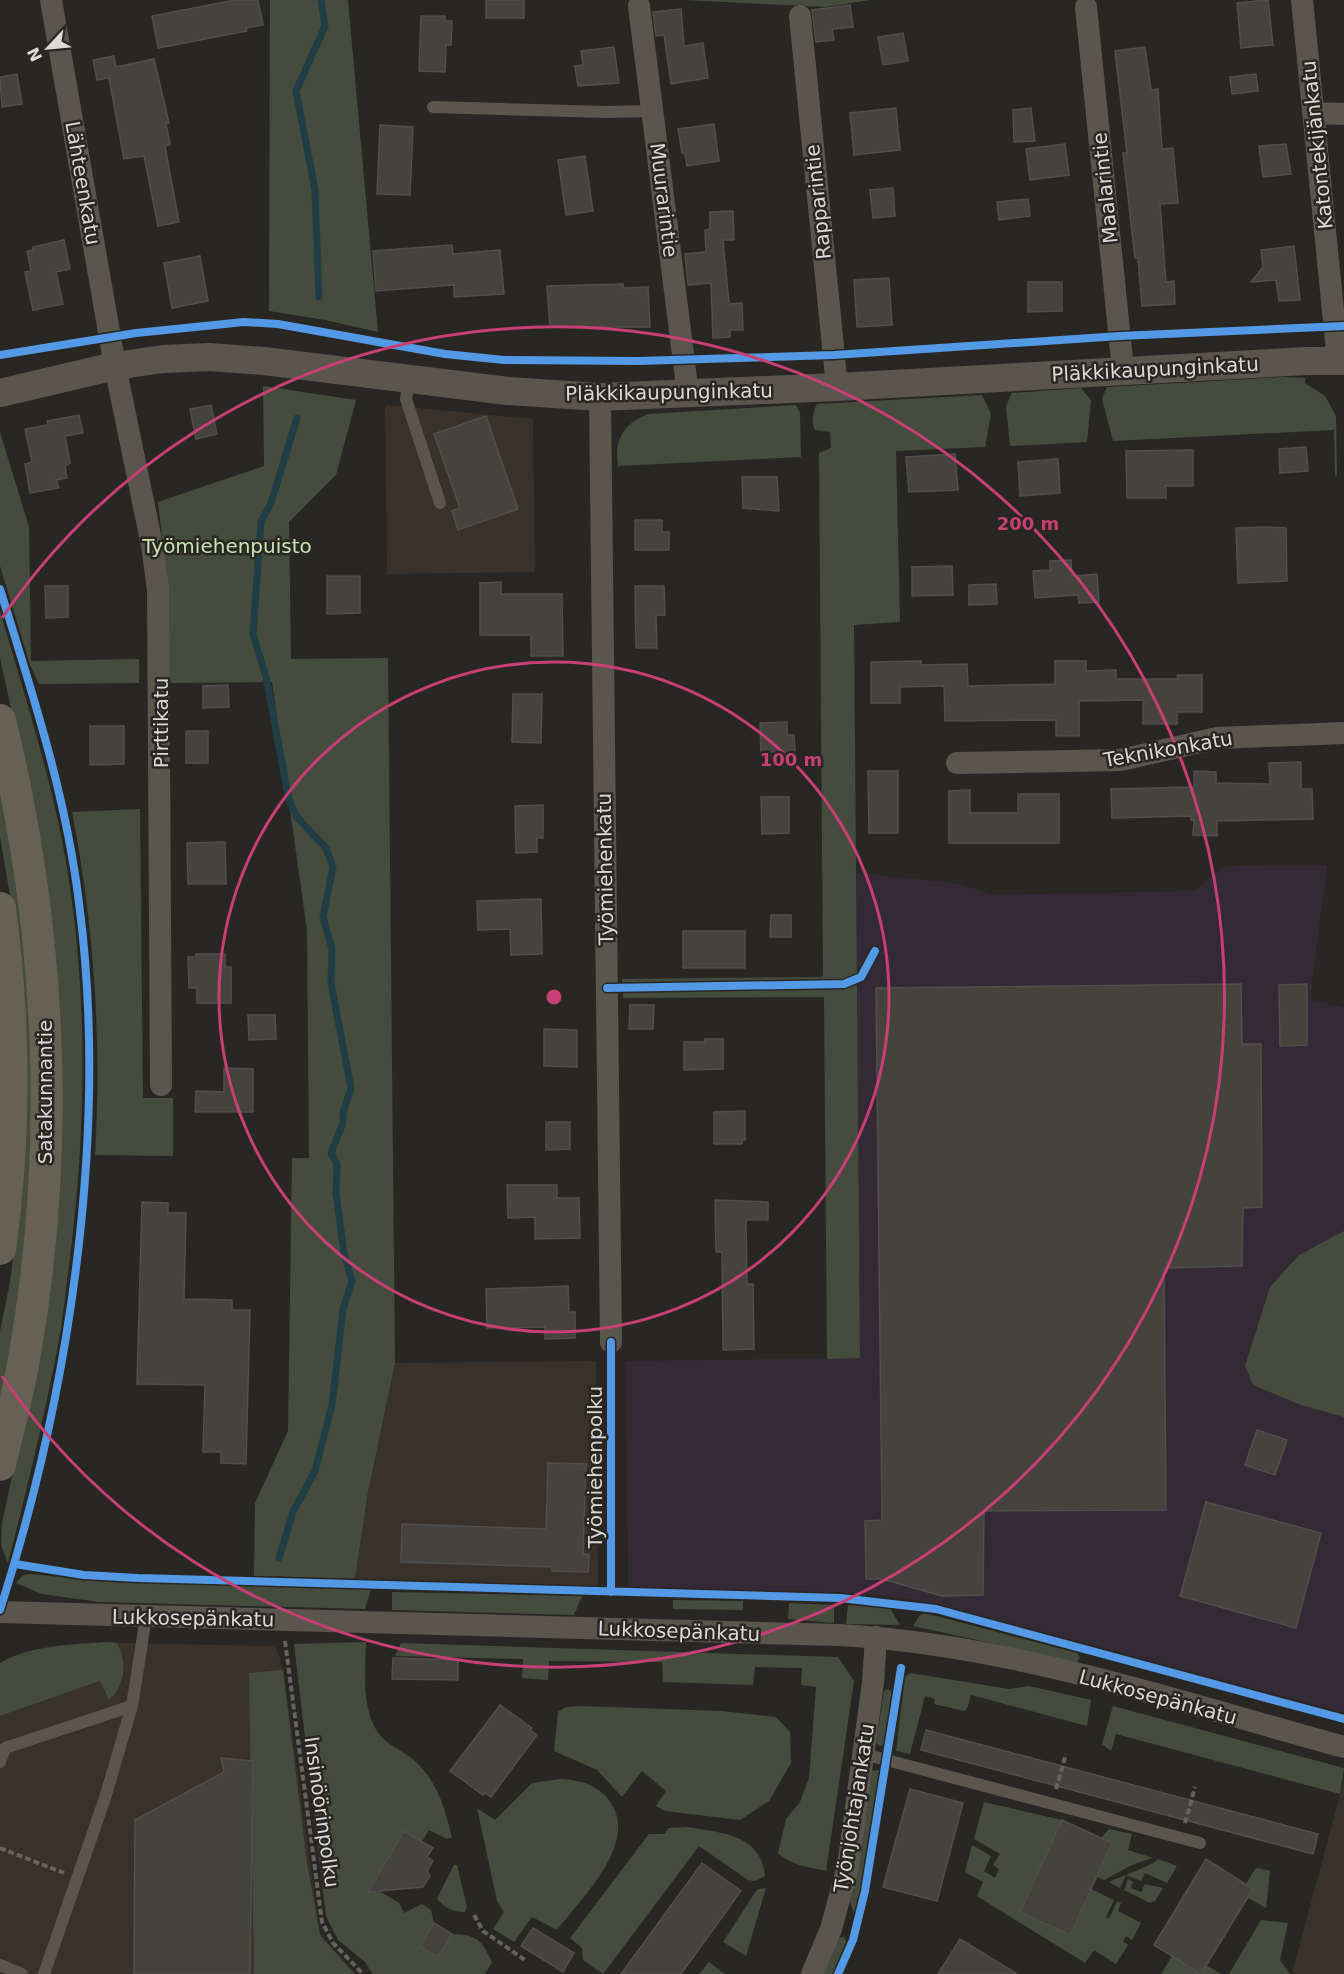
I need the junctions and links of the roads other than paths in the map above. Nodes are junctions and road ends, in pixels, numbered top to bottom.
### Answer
1 (51, 0) edge
2 (1302, 0) edge
3 (639, 6) dead end
4 (1086, 7) dead end
5 (800, 16) dead end
6 (433, 107) dead end
7 (652, 111) junction
8 (1314, 113) junction
9 (1344, 114) edge
10 (1341, 361) edge
11 (115, 366) junction
12 (1123, 370) junction
13 (409, 381) junction
14 (837, 387) junction
15 (0, 393) edge
16 (688, 394) junction
17 (600, 397) junction
18 (440, 503) dead end
19 (0, 720) edge
20 (1344, 733) edge
21 (957, 763) dead end
22 (0, 909) edge
23 (161, 1085) dead end
24 (0, 1250) edge
25 (610, 1342) dead end
26 (0, 1465) edge
27 (0, 1612) edge
28 (146, 1617) junction
29 (876, 1637) junction
30 (132, 1706) junction
31 (1344, 1747) edge
32 (864, 1754) junction
33 (0, 1762) edge
34 (1200, 1843) dead end
35 (0, 1965) edge
36 (22, 1974) edge
37 (44, 1974) edge
38 (812, 1974) edge

1 - 11 street, Lähteenkatu
2 - 8 street, Katontekijänkatu
3 - 7 street, Muurarintie
4 - 12 street, Maalarintie
5 - 14 street, Rapparintie
6 - 7 lane
7 - 16 street, Muurarintie
8 - 9 street
8 - 10 street, Katontekijänkatu
10 - 12 street, Pläkkikaupunginkatu
11 - 13 street, Pläkkikaupunginkatu
11 - 15 street, Pläkkikaupunginkatu
11 - 23 street, Pirttikatu
12 - 14 street, Pläkkikaupunginkatu
13 - 17 street, Pläkkikaupunginkatu
13 - 18 lane
14 - 16 street, Pläkkikaupunginkatu
16 - 17 street, Pläkkikaupunginkatu
17 - 25 street, Työmiehenkatu
19 - 26 main road, Satakunnantie
20 - 21 street, Teknikonkatu
22 - 24 main road, Satakunnantie
27 - 28 street, Lukkosepänkatu
28 - 29 street, Lukkosepänkatu
28 - 30 lane
29 - 31 street, Lukkosepänkatu
29 - 32 street, Työnjohtajankatu
30 - 33 lane
30 - 37 lane
32 - 34 lane
32 - 38 street, Työnjohtajankatu
35 - 36 lane

